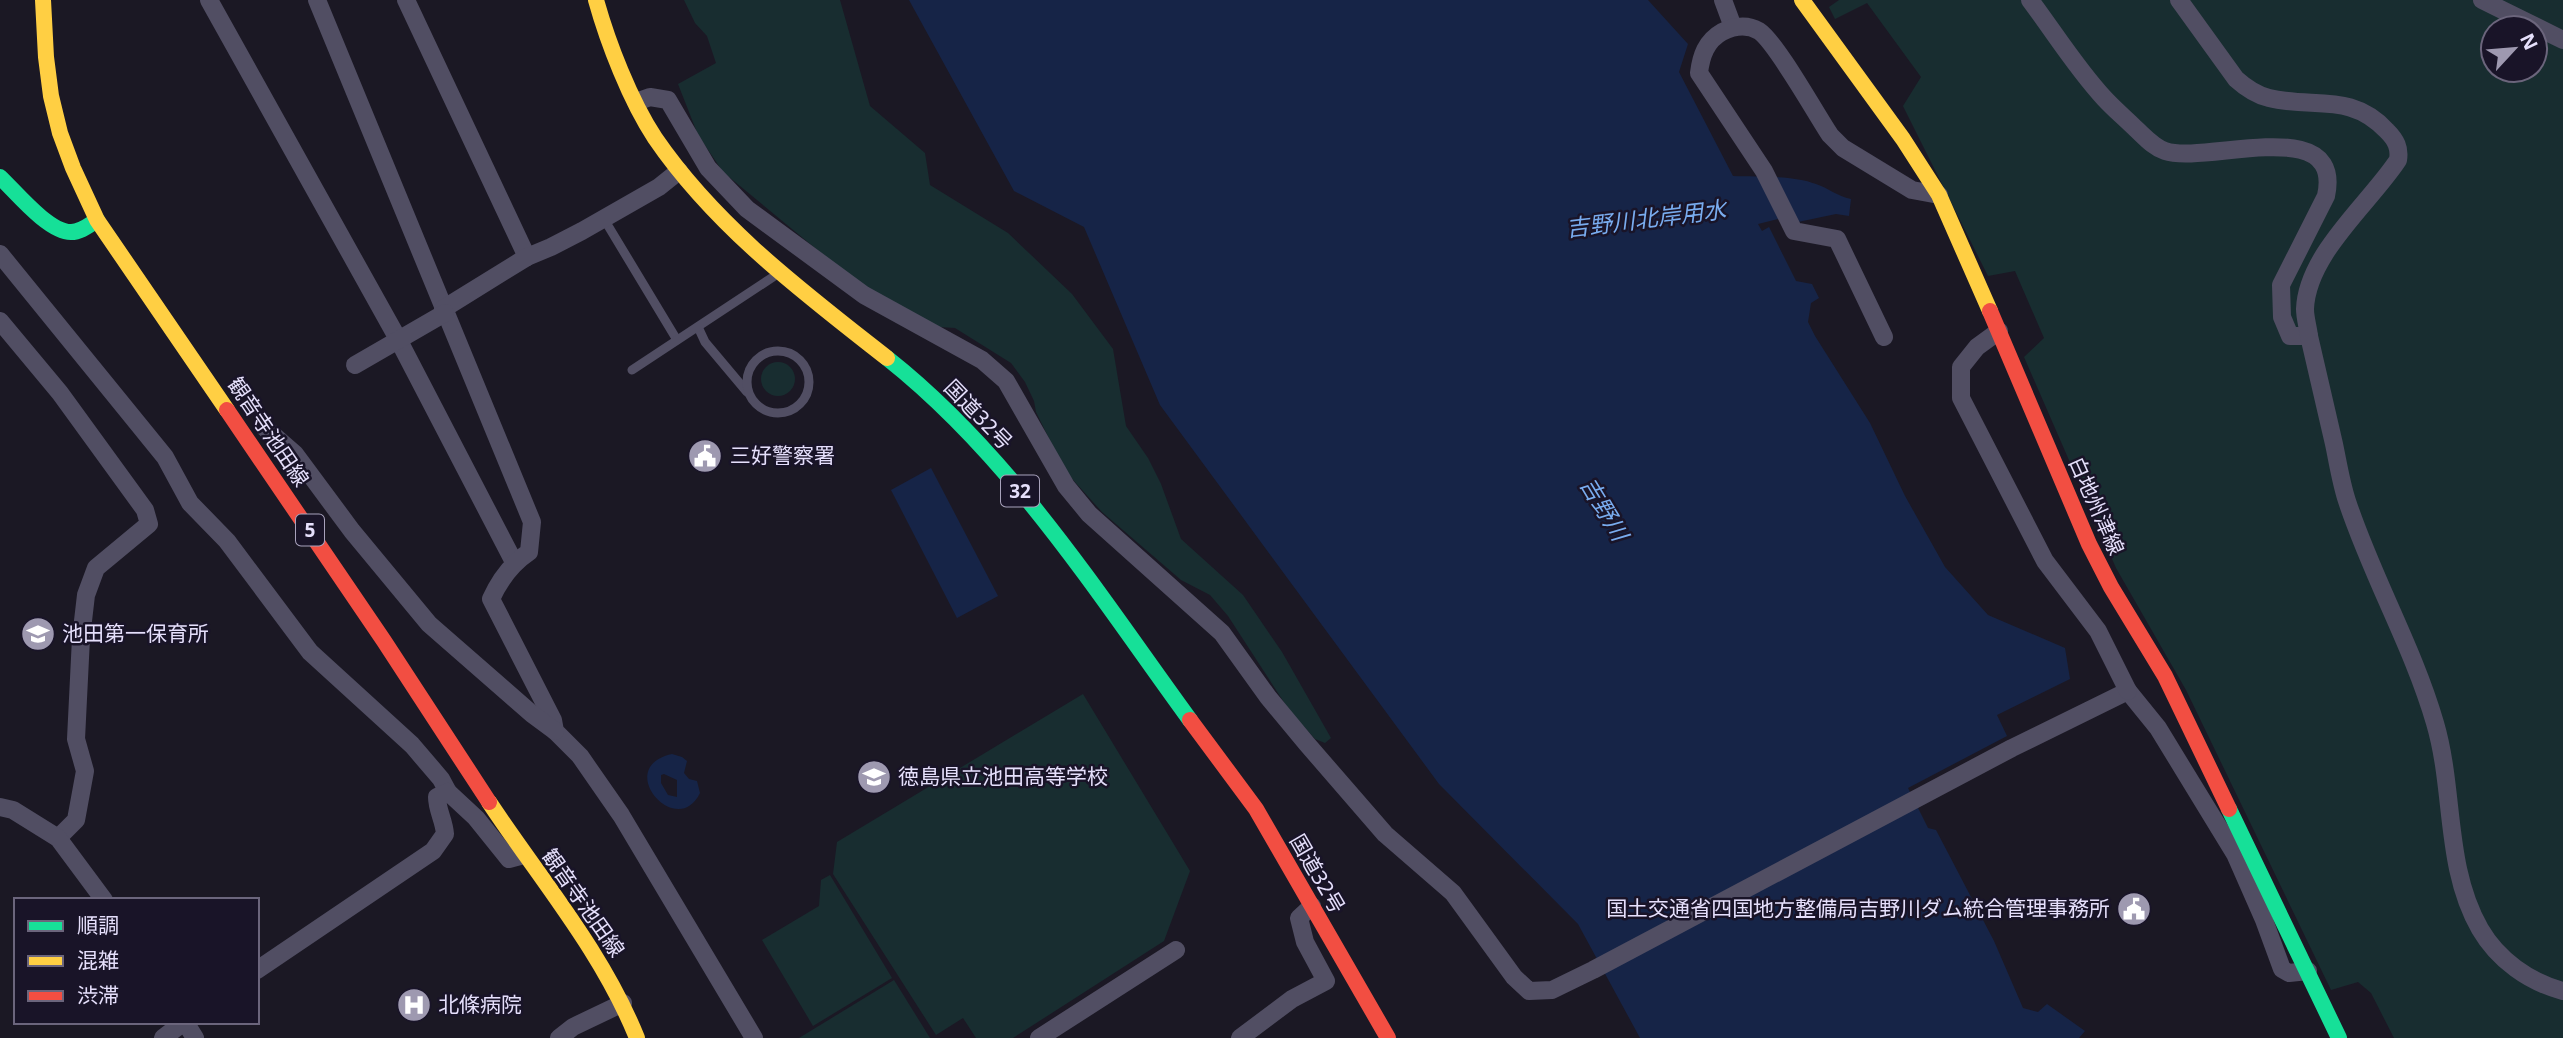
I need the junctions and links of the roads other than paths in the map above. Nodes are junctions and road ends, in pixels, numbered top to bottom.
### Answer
1 (43, 0) edge
2 (209, 0) edge
3 (406, 0) edge
4 (596, 0) edge
5 (1723, 0) edge
6 (1802, 0) edge
7 (2030, 0) edge
8 (2179, 0) edge
9 (2482, 0) edge
10 (319, 1) edge
11 (1733, 27) junction
12 (2563, 40) edge
13 (636, 102) junction
14 (679, 171) junction
15 (0, 177) edge
16 (1939, 195) junction
17 (604, 219) junction
18 (97, 220) junction
19 (0, 254) edge
20 (527, 257) junction
21 (781, 272) junction
22 (444, 311) junction
23 (0, 321) edge
24 (698, 327) junction
25 (1999, 331) junction
26 (2309, 336) junction
27 (1884, 337) dead end
28 (398, 338) junction
29 (677, 340) junction
30 (355, 365) dead end
31 (632, 369) dead end
32 (747, 393) junction
33 (264, 427) dead end
34 (514, 562) junction
35 (2128, 691) junction
36 (555, 731) junction
37 (449, 792) junction
38 (0, 807) edge
39 (58, 838) junction
40 (524, 855) junction
41 (103, 898) edge
42 (1312, 906) junction
43 (1176, 950) dead end
44 (259, 969) edge
45 (2308, 971) junction
46 (2563, 991) edge
47 (623, 1003) junction
48 (182, 1024) edge
49 (1058, 1033) edge
50 (163, 1038) edge
51 (559, 1038) edge
52 (637, 1038) edge
53 (754, 1038) edge
54 (1039, 1038) edge
55 (1240, 1038) edge
56 (1388, 1038) edge
57 (2339, 1038) edge

1 - 18 main road, 観音寺池田線 / 5
2 - 28 street
3 - 20 street
4 - 13 main road, 国道32号 / 32
5 - 11 street
6 - 16 main road, 白地州津線
7 - 26 street
8 - 26 street
9 - 12 street
10 - 22 street
11 - 16 street
11 - 27 street
13 - 14 main road, 国道32号 / 32
13 - 35 street
14 - 17 street
14 - 21 main road, 国道32号 / 32
15 - 18 main road
16 - 25 main road, 白地州津線
17 - 20 street
17 - 29 lane
18 - 40 main road, 観音寺池田線 / 5
19 - 37 street
20 - 22 street
21 - 24 lane
21 - 42 main road, 国道32号 / 32
22 - 28 street
22 - 34 street
23 - 39 street
24 - 29 lane
24 - 32 lane
25 - 35 street
25 - 45 main road, 白地州津線
26 - 46 street
28 - 30 street
28 - 34 street
29 - 31 lane
32 - 32 lane
33 - 36 street
34 - 36 street
35 - 45 street
36 - 53 street
37 - 40 street
37 - 44 street
38 - 39 street
39 - 41 street
40 - 47 main road, 観音寺池田線 / 5
42 - 55 street
42 - 56 main road, 国道32号 / 32
43 - 49 street
45 - 57 main road, 白地州津線
47 - 51 street
47 - 52 main road, 観音寺池田線 / 5
48 - 50 street
49 - 54 street

